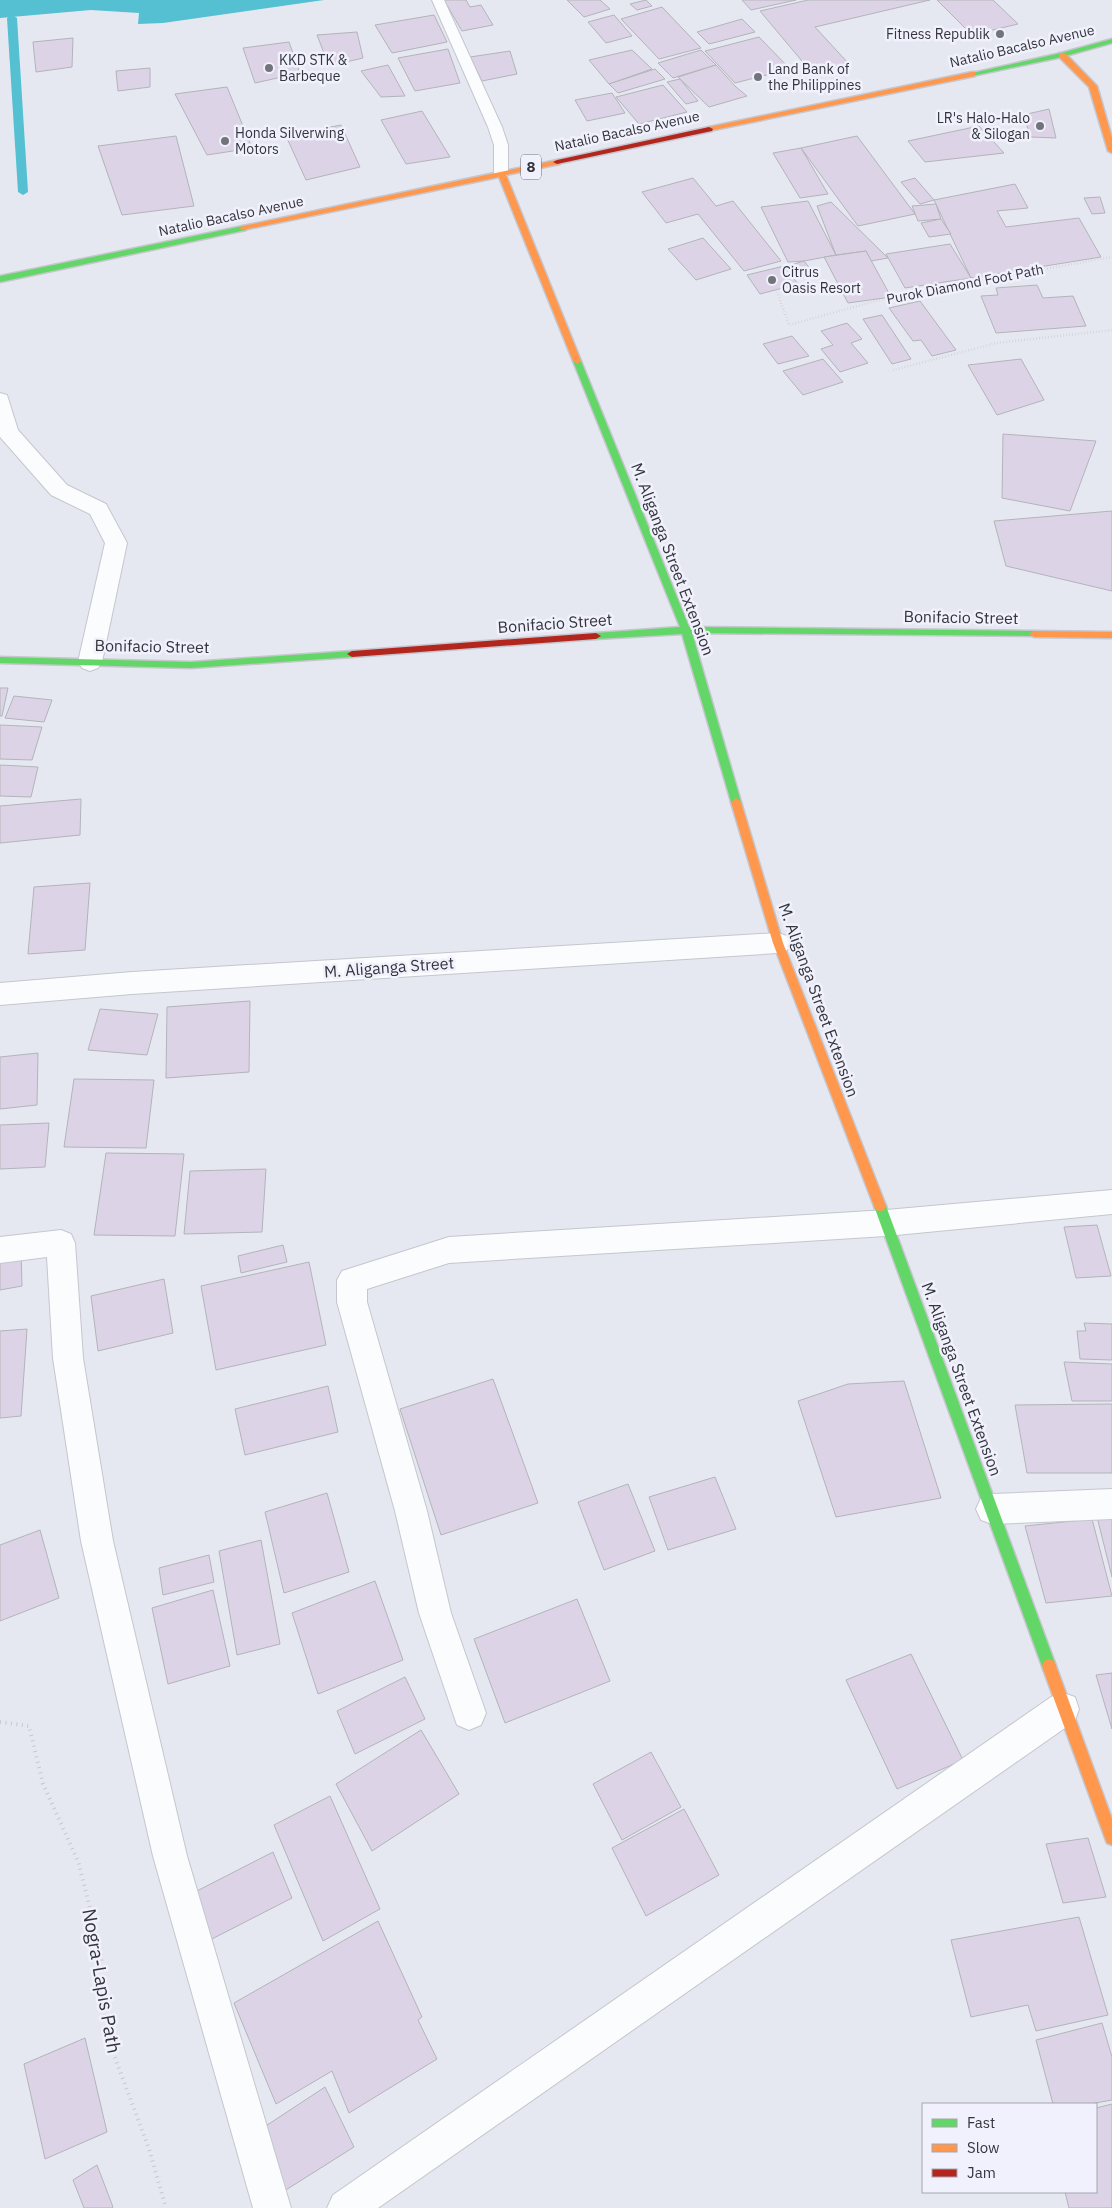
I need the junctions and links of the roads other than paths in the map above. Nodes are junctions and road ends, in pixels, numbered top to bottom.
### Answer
1 (438, 0) edge
2 (1112, 41) edge
3 (1062, 55) junction
4 (1112, 151) edge
5 (502, 173) junction
6 (0, 279) edge
7 (0, 400) edge
8 (686, 630) junction
9 (1112, 635) edge
10 (0, 660) edge
11 (90, 662) junction
12 (778, 943) junction
13 (0, 994) edge
14 (1112, 1202) edge
15 (886, 1223) junction
16 (0, 1250) edge
17 (1112, 1504) edge
18 (992, 1509) junction
19 (1063, 1708) junction
20 (469, 1713) dead end
21 (1112, 1838) edge
22 (272, 2208) edge
23 (346, 2208) edge

1 - 5 lane
2 - 3 main road, Natalio Bacalso Avenue / 8
3 - 4 main road
3 - 5 main road, Natalio Bacalso Avenue / 8
5 - 6 main road, Natalio Bacalso Avenue / 8
5 - 8 main road, M. Aliganga Street Extension
7 - 11 street
8 - 9 main road, Bonifacio Street
8 - 11 main road, Bonifacio Street
8 - 12 main road, M. Aliganga Street Extension
10 - 11 main road, Bonifacio Street
12 - 13 street, M. Aliganga Street
12 - 15 main road, M. Aliganga Street Extension
14 - 15 street
15 - 18 main road, M. Aliganga Street Extension
15 - 20 street
16 - 22 street
17 - 18 street
18 - 19 main road, M. Aliganga Street Extension
19 - 21 main road, M. Aliganga Street Extension
19 - 23 street

